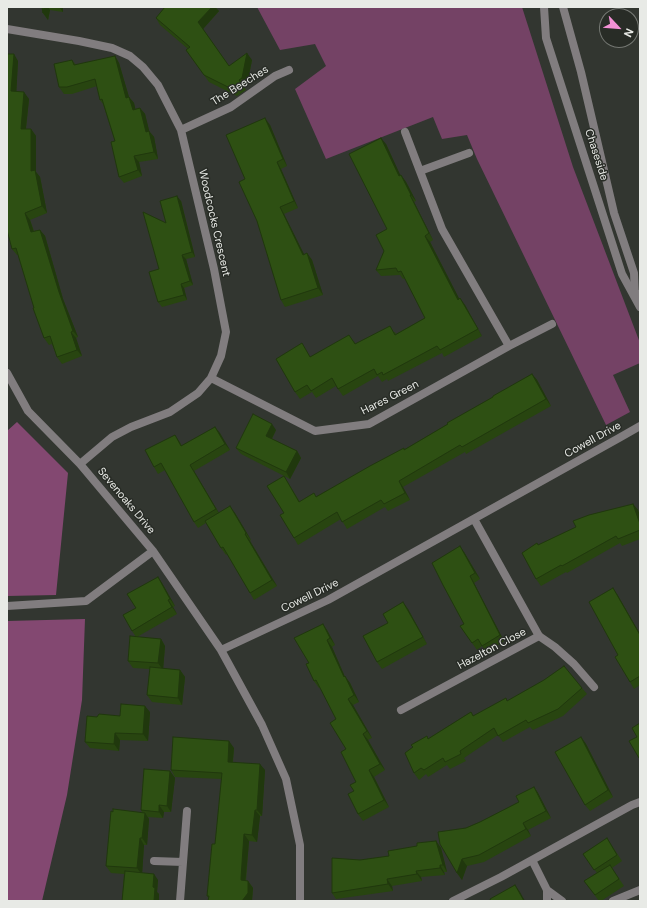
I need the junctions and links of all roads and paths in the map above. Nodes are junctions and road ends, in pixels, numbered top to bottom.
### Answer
1 (544, 7) edge
2 (563, 7) edge
3 (7, 29) edge
4 (289, 70) dead end
5 (181, 130) junction
6 (405, 132) dead end
7 (469, 153) dead end
8 (420, 170) junction
9 (638, 295) edge
10 (640, 306) edge
11 (552, 324) dead end
12 (509, 346) junction
13 (7, 373) edge
14 (211, 378) junction
15 (640, 426) edge
16 (80, 464) junction
17 (474, 519) junction
18 (153, 551) junction
19 (7, 606) edge
20 (539, 636) junction
21 (221, 650) junction
22 (594, 687) dead end
23 (401, 710) dead end
24 (640, 802) edge
25 (187, 811) dead end
26 (532, 860) junction
27 (154, 861) dead end
28 (183, 862) junction
29 (547, 890) junction
30 (640, 890) edge
31 (180, 901) edge
32 (300, 901) edge
33 (453, 901) edge
34 (547, 901) edge
35 (562, 901) edge
36 (613, 901) edge

1 - 9 street, Chaseside
2 - 9 street
3 - 5 street, Woodcocks Crescent
4 - 5 street, The Beeches
5 - 14 street, Woodcocks Crescent
6 - 8 street
7 - 8 street
8 - 12 street
9 - 10 street, Chaseside
11 - 12 street, Hares Green
12 - 14 street, Hares Green
13 - 16 street, Sevenoaks Drive
14 - 16 street, Woodcocks Crescent
15 - 17 street, Cowell Drive
16 - 18 street, Sevenoaks Drive
17 - 20 street, Hazelton Close
17 - 21 street, Cowell Drive
18 - 19 street
18 - 21 street, Sevenoaks Drive
20 - 22 street
20 - 23 street, Hazelton Close
21 - 32 street
24 - 26 street
25 - 28 street
26 - 29 street
26 - 33 street
27 - 28 street
28 - 31 street
29 - 34 street
29 - 35 street
30 - 36 street

